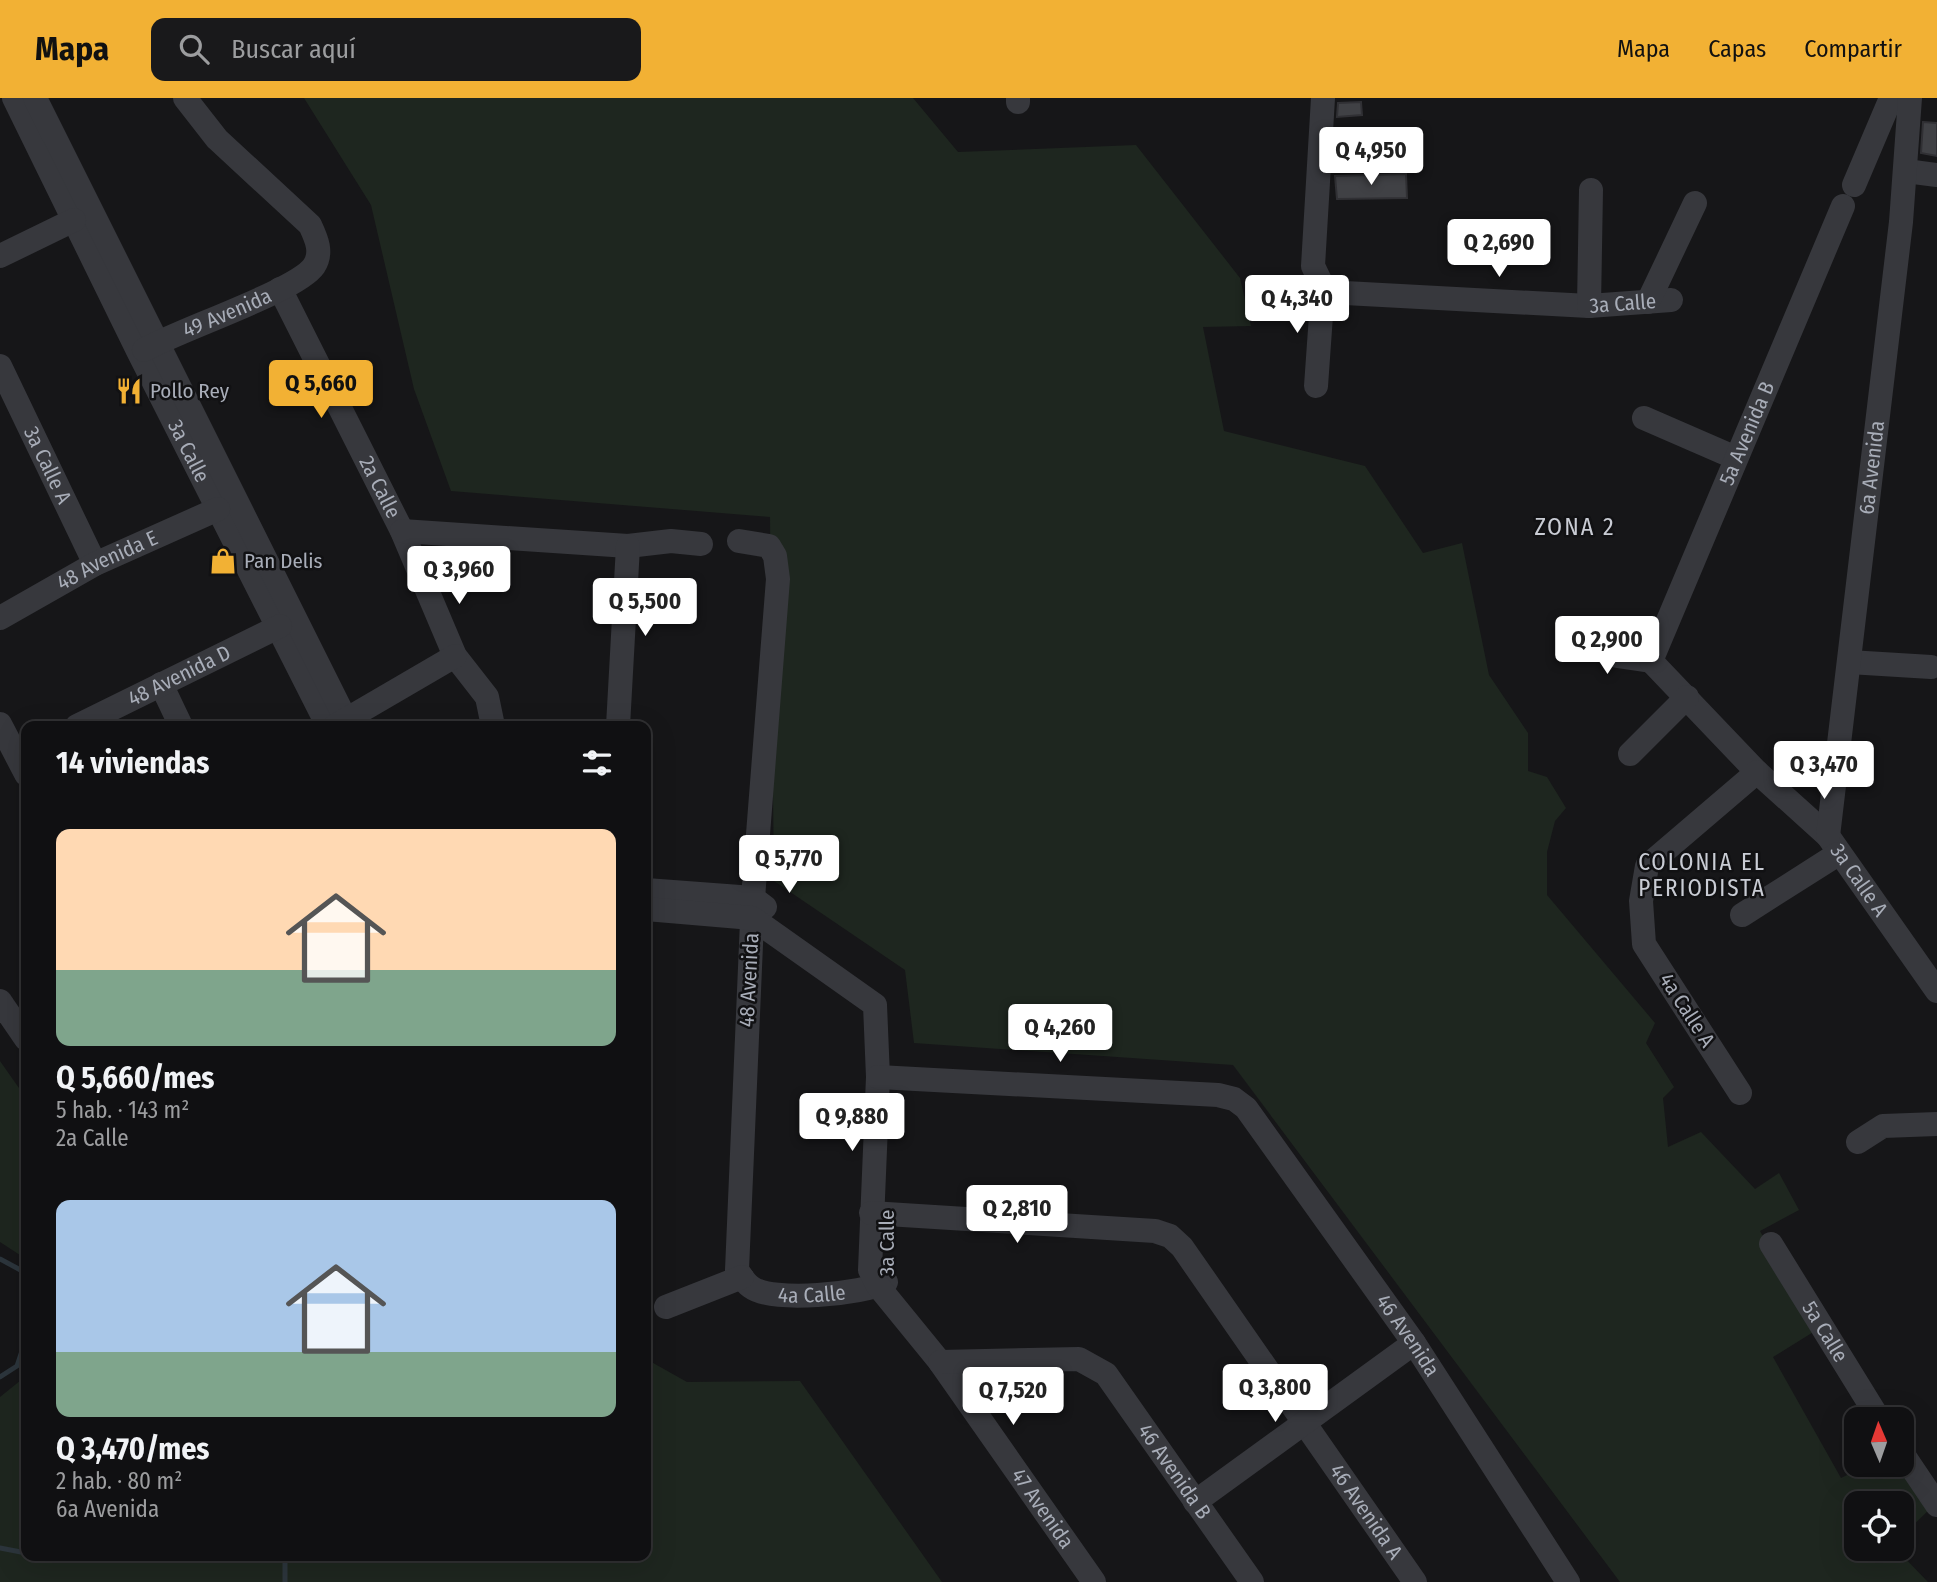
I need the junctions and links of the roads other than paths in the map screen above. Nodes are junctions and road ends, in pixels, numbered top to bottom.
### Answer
1 (185, 98) edge
2 (1323, 98) edge
3 (1891, 98) edge
4 (1910, 98) edge
5 (16, 102) edge
6 (1906, 171) junction
7 (1937, 175) edge
8 (1591, 190) dead end
9 (1695, 203) dead end
10 (75, 220) junction
11 (0, 256) edge
12 (1323, 287) junction
13 (280, 289) junction
14 (1589, 306) junction
15 (148, 348) junction
16 (0, 366) edge
17 (1316, 386) dead end
18 (1644, 418) dead end
19 (1736, 458) junction
20 (218, 509) junction
21 (402, 531) junction
22 (739, 541) dead end
23 (701, 544) dead end
24 (628, 547) junction
25 (95, 565) junction
26 (0, 618) edge
27 (280, 626) junction
28 (1575, 641) dead end
29 (455, 656) junction
30 (1651, 661) junction
31 (1849, 662) junction
32 (1930, 667) dead end
33 (161, 684) junction
34 (1687, 697) junction
35 (87, 721) edge
36 (179, 721) edge
37 (338, 721) edge
38 (338, 721) edge
39 (347, 721) edge
40 (492, 721) edge
41 (618, 721) edge
42 (0, 724) edge
43 (1630, 754) dead end
44 (21, 756) edge
45 (1757, 772) junction
46 (1833, 845) junction
47 (651, 891) edge
48 (753, 908) junction
49 (651, 909) edge
50 (1742, 915) dead end
51 (1937, 991) edge
52 (0, 1001) edge
53 (21, 1032) edge
54 (886, 1077) junction
55 (1740, 1093) dead end
56 (1937, 1124) edge
57 (1858, 1142) dead end
58 (879, 1214) junction
59 (1771, 1244) dead end
60 (742, 1277) junction
61 (886, 1290) junction
62 (666, 1307) dead end
63 (1414, 1343) junction
64 (940, 1362) junction
65 (1873, 1407) edge
66 (1303, 1423) junction
67 (1914, 1471) edge
68 (1195, 1503) junction
69 (1937, 1505) edge
70 (1094, 1582) edge
71 (1252, 1582) edge
72 (1415, 1582) edge
73 (1567, 1582) edge

1 - 13 street, 49 Avenida
2 - 12 street
3 - 19 street, 5a Avenida B
4 - 6 street, 6a Avenida
5 - 10 street, 3a Calle
5 - 15 street, 3a Calle
6 - 7 street
6 - 31 street, 6a Avenida
8 - 14 street
9 - 14 street, 3a Calle
10 - 11 street
10 - 15 street, 3a Calle
12 - 14 street, 3a Calle
12 - 17 street
13 - 15 street, 49 Avenida
13 - 21 street, 2a Calle
15 - 20 street, 3a Calle
15 - 37 street, 3a Calle
16 - 25 street, 3a Calle A
18 - 19 street
19 - 30 street, 5a Avenida B
20 - 25 street, 48 Avenida E
20 - 27 street, 3a Calle
21 - 24 street, 2a Calle
21 - 29 street
22 - 48 street, 48 Avenida
23 - 24 street, 2a Calle
24 - 41 street
25 - 26 street, 48 Avenida E
27 - 33 street, 48 Avenida D
27 - 38 street, 3a Calle
28 - 30 street
29 - 39 street
29 - 40 street
30 - 34 street, 3a Calle A
31 - 32 street
31 - 46 street, 6a Avenida
33 - 35 street, 48 Avenida D
33 - 36 street
34 - 43 street
34 - 45 street, 3a Calle A
42 - 44 street
45 - 46 street, 3a Calle A
45 - 55 street, 4a Calle A
46 - 50 street
46 - 51 street, 3a Calle A
47 - 48 street
48 - 49 street
48 - 54 street, 3a Calle
48 - 60 street, 48 Avenida
52 - 53 street
54 - 58 street, 3a Calle
54 - 63 street, 46 Avenida
56 - 57 street
58 - 61 street, 3a Calle
58 - 66 street, 46 Avenida A
59 - 65 street, 5a Calle
60 - 61 street, 4a Calle
60 - 62 street
61 - 64 street, 47 Avenida
63 - 66 street
63 - 73 street, 46 Avenida
64 - 68 street, 46 Avenida B
64 - 70 street, 47 Avenida
66 - 68 street
66 - 72 street, 46 Avenida A
67 - 69 street
68 - 71 street, 46 Avenida B

